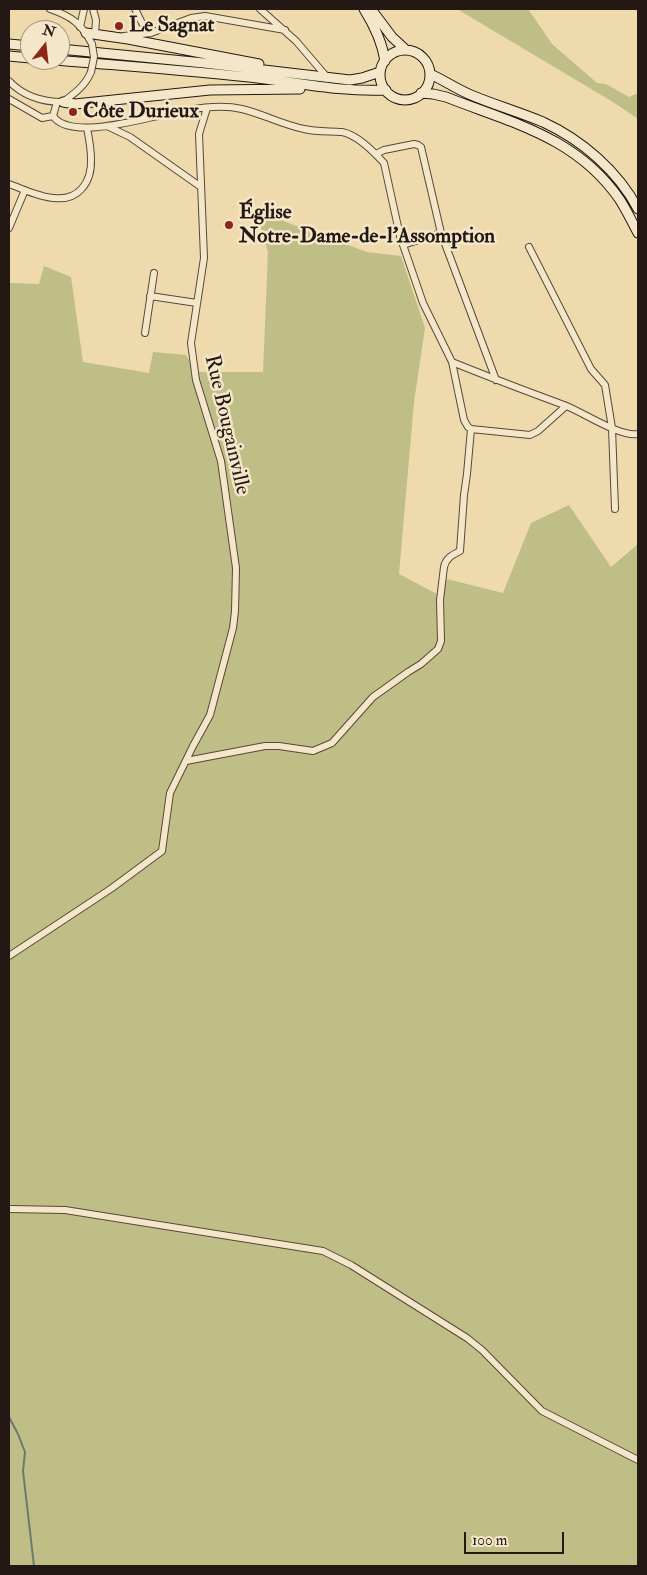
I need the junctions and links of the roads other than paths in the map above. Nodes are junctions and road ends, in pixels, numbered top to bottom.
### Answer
1 (50, 9) edge
2 (69, 9) edge
3 (84, 9) edge
4 (93, 9) edge
5 (135, 9) edge
6 (198, 9) edge
7 (260, 9) edge
8 (364, 9) edge
9 (371, 9) edge
10 (60, 12) junction
11 (191, 18) junction
12 (285, 30) junction
13 (87, 32) junction
14 (151, 33) junction
15 (115, 37) junction
16 (70, 50) edge
17 (406, 50) junction
18 (385, 60) junction
19 (70, 61) edge
20 (380, 72) junction
21 (430, 74) junction
22 (326, 76) junction
23 (9, 81) edge
24 (329, 88) junction
25 (386, 90) junction
26 (421, 93) junction
27 (9, 101) edge
28 (60, 102) junction
29 (207, 108) junction
30 (54, 118) junction
31 (106, 126) junction
32 (87, 128) junction
33 (376, 154) junction
34 (9, 184) edge
35 (201, 187) junction
36 (25, 190) junction
37 (638, 209) edge
38 (9, 228) edge
39 (441, 233) junction
40 (638, 233) edge
41 (403, 244) junction
42 (529, 247) dead end
43 (154, 273) dead end
44 (150, 296) junction
45 (196, 303) junction
46 (145, 333) dead end
47 (452, 362) junction
48 (496, 380) junction
49 (566, 406) junction
50 (612, 428) junction
51 (471, 429) junction
52 (638, 434) edge
53 (615, 509) dead end
54 (186, 761) junction
55 (9, 956) edge
56 (9, 1209) edge
57 (638, 1460) edge

1 - 10 street
2 - 10 street
3 - 13 street
4 - 13 street
5 - 14 street
6 - 11 street
7 - 12 street
8 - 18 main road
9 - 17 main road
10 - 13 street
11 - 12 street
11 - 14 street
12 - 22 street
13 - 15 main road
13 - 28 street, bridge
14 - 15 street
15 - 22 main road
16 - 22 main road
17 - 18 main road
17 - 21 main road
18 - 20 main road
19 - 24 main road
20 - 22 main road
20 - 25 main road
21 - 26 main road
21 - 37 main road
23 - 28 street
24 - 25 main road
24 - 28 main road
25 - 26 main road
26 - 40 main road
27 - 30 street
28 - 30 street
29 - 31 street
29 - 33 street
29 - 35 street, Rue Bougainville
30 - 32 street
31 - 32 street
31 - 35 street
32 - 36 street
33 - 39 street
33 - 41 street
34 - 36 street
35 - 45 street, Rue Bougainville
36 - 38 street
39 - 41 street
39 - 48 street
41 - 47 street
42 - 50 street
43 - 44 street
44 - 45 street
44 - 46 street
45 - 54 street, Rue Bougainville
47 - 48 street
47 - 51 street
48 - 49 street
49 - 50 street
49 - 51 street
50 - 52 street
50 - 53 street
51 - 54 street
54 - 55 street, Rue Bougainville
56 - 57 street

